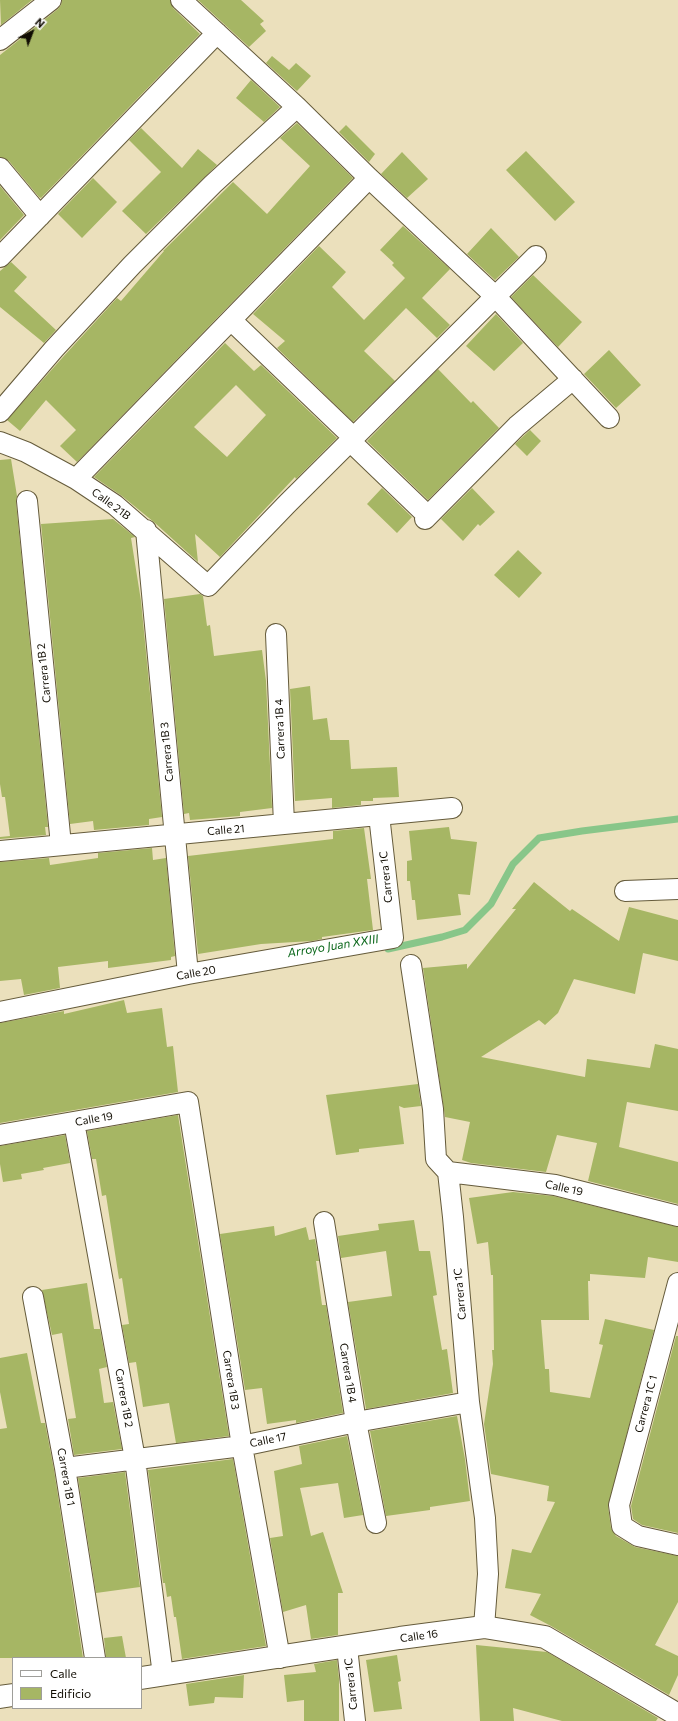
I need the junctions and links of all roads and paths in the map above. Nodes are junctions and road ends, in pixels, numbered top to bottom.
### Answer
1 (51, 0) edge
2 (181, 0) edge
3 (217, 33) junction
4 (0, 40) edge
5 (297, 107) junction
6 (0, 168) edge
7 (369, 178) junction
8 (40, 216) junction
9 (536, 256) dead end
10 (0, 257) edge
11 (495, 296) junction
12 (231, 320) junction
13 (573, 379) junction
14 (0, 412) edge
15 (609, 418) dead end
16 (352, 439) junction
17 (0, 442) edge
18 (76, 479) junction
19 (27, 501) dead end
20 (146, 530) junction
21 (276, 634) dead end
22 (452, 808) dead end
23 (379, 815) junction
24 (284, 824) junction
25 (175, 834) junction
26 (61, 845) junction
27 (0, 851) edge
28 (678, 888) edge
29 (625, 891) dead end
30 (393, 938) joint
31 (411, 966) dead end
32 (188, 974) junction
33 (0, 1012) edge
34 (188, 1102) joint
35 (74, 1122) junction
36 (0, 1135) edge
37 (448, 1172) junction
38 (678, 1216) edge
39 (324, 1222) dead end
40 (678, 1283) edge
41 (33, 1297) dead end
42 (469, 1402) junction
43 (356, 1422) junction
44 (242, 1446) junction
45 (134, 1459) junction
46 (65, 1468) junction
47 (376, 1523) dead end
48 (678, 1546) edge
49 (484, 1627) junction
50 (347, 1647) junction
51 (95, 1657) edge
52 (280, 1658) junction
53 (163, 1674) junction
54 (142, 1678) edge
55 (12, 1695) edge
56 (0, 1697) edge
57 (678, 1715) edge
58 (355, 1721) edge

1 - 4 street
2 - 3 street
3 - 5 street
3 - 8 street
5 - 7 street
5 - 14 street
6 - 8 street
7 - 11 street
7 - 12 street
8 - 10 street
9 - 11 street
11 - 13 street
11 - 16 street
12 - 16 street
12 - 18 street
13 - 15 street
13 - 16 street
16 - 20 street, Calle 21B
17 - 18 street, Calle 21B
18 - 20 street, Calle 21B
19 - 26 street, Carrera 1B 2
20 - 25 street, Carrera 1B 3
21 - 24 street, Carrera 1B 4
22 - 23 street, Calle 21
23 - 24 street, Calle 21
23 - 30 street, Carrera 1C
24 - 25 street, Calle 21
25 - 26 street, Calle 21
25 - 32 street, Carrera 1B 3
26 - 27 street, Calle 21
28 - 29 street
30 - 32 street, Calle 20
31 - 37 street
32 - 33 street, Calle 20
34 - 35 street, Calle 19
34 - 44 street, Carrera 1B 3
35 - 36 street, Calle 19
35 - 45 street, Carrera 1B 2
37 - 38 street, Calle 19
37 - 42 street, Carrera 1C
39 - 43 street, Carrera 1B 4
40 - 48 street, Carrera 1C 1
41 - 46 street, Carrera 1B 1
42 - 43 street, Calle 17
42 - 49 street, Carrera 1C
43 - 44 street, Calle 17
43 - 47 street, Carrera 1B 4
44 - 45 street, Calle 17
44 - 52 street, Carrera 1B 3
45 - 46 street, Calle 17
45 - 53 street, Carrera 1B 2
46 - 51 street, Carrera 1B 1
49 - 50 street, Calle 16
49 - 57 street, Calle 16
50 - 52 street, Calle 16
50 - 58 street, Carrera 1C
52 - 53 street, Calle 16
53 - 54 street, Calle 16
55 - 56 street

